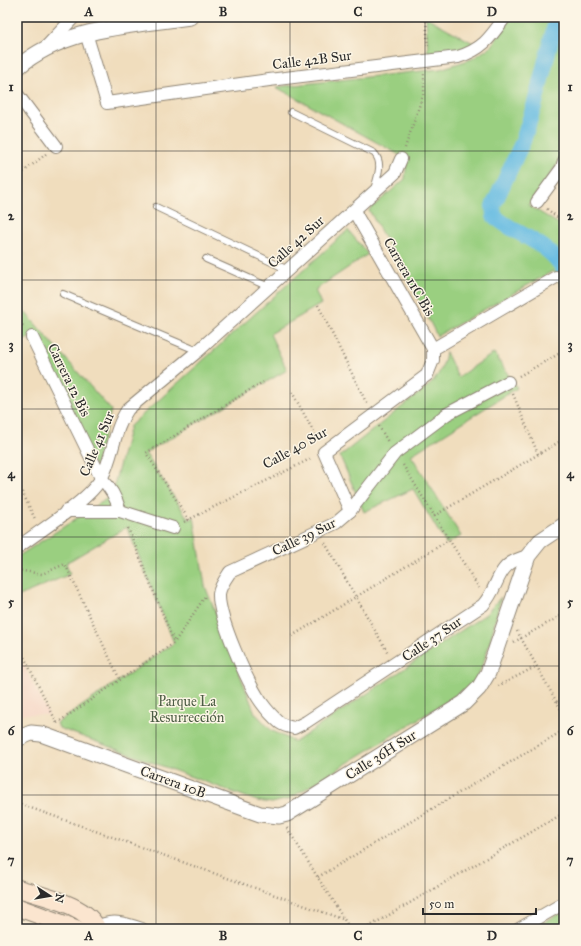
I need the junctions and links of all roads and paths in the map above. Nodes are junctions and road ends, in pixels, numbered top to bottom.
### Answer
1 (74, 17) edge
2 (190, 17) edge
3 (426, 17) edge
4 (504, 17) edge
5 (86, 34) junction
6 (44, 49) junction
7 (427, 61) junction
8 (17, 68) edge
9 (17, 94) edge
10 (291, 112) dead end
11 (56, 146) joint
12 (401, 159) joint
13 (564, 161) edge
14 (17, 177) edge
15 (372, 194) junction
16 (537, 202) joint
17 (156, 206) dead end
18 (354, 211) junction
19 (562, 221) dead end
20 (206, 258) dead end
21 (288, 270) junction
22 (556, 277) dead end
23 (269, 287) junction
24 (63, 294) dead end
25 (32, 337) dead end
26 (198, 351) junction
27 (564, 351) edge
28 (433, 354) junction
29 (263, 382) dead end
30 (508, 382) junction
31 (292, 392) dead end
32 (128, 409) joint
33 (564, 439) edge
34 (324, 452) junction
35 (538, 454) junction
36 (101, 478) junction
37 (17, 481) edge
38 (120, 511) junction
39 (350, 511) junction
40 (66, 512) junction
41 (434, 516) dead end
42 (189, 520) junction
43 (564, 526) edge
44 (173, 528) joint
45 (40, 530) junction
46 (318, 532) junction
47 (450, 540) dead end
48 (17, 548) edge
49 (528, 556) junction
50 (17, 570) edge
51 (219, 594) junction
52 (356, 597) junction
53 (564, 614) edge
54 (508, 615) junction
55 (292, 636) dead end
56 (521, 638) junction
57 (17, 643) edge
58 (174, 643) junction
59 (495, 653) junction
60 (394, 664) junction
61 (120, 680) junction
62 (564, 697) edge
63 (557, 702) junction
64 (564, 715) edge
65 (57, 723) junction
66 (564, 730) edge
67 (21, 736) edge
68 (68, 744) junction
69 (17, 803) edge
70 (564, 813) edge
71 (279, 816) junction
72 (318, 877) junction
73 (17, 888) edge
74 (564, 903) edge
75 (17, 907) edge
76 (345, 920) junction
77 (96, 928) edge
78 (77, 929) edge
79 (142, 929) edge
80 (350, 929) edge
81 (365, 929) edge
82 (519, 929) edge

1 - 6 street
2 - 5 street
3 - 7 path
4 - 7 street, Calle 42B Sur
5 - 6 street
5 - 7 street, Calle 42B Sur
6 - 8 street
7 - 12 path
9 - 11 street
10 - 15 lane
11 - 14 path
12 - 15 street, Calle 42 Sur
13 - 16 street
15 - 18 street, Calle 42 Sur
16 - 19 path
17 - 21 lane
18 - 21 street, Calle 42 Sur
18 - 28 street, Carrera 11C Bis
20 - 23 lane
21 - 23 street, Calle 42 Sur
22 - 28 street
23 - 26 street, Calle 42 Sur
24 - 26 lane
25 - 36 street, Carrera 12 Bis
26 - 32 street, Calle 42 Sur
27 - 30 path
28 - 34 street, Calle 40 Sur
29 - 42 path
30 - 35 path
30 - 39 street, Calle 39 Sur
31 - 34 path
32 - 36 street, Calle 41 Sur
33 - 35 path
34 - 39 street
34 - 42 path, Calle 40 Sur
35 - 41 path
36 - 38 street, Carrera 12 Bis
36 - 40 street, Calle 41 Sur
37 - 45 path
38 - 40 street
38 - 44 street
38 - 58 path
39 - 46 street, Calle 39 Sur
40 - 45 street, Calle 41 Sur
42 - 44 path, Calle 40 Sur
43 - 49 street, Calle 37 Sur
45 - 48 street, Calle 41 Sur
46 - 51 street, Calle 39 Sur
46 - 52 path
47 - 52 path
49 - 54 street, Calle 36H Sur
49 - 60 street, Calle 37 Sur
50 - 61 path
51 - 58 path
51 - 60 street, Calle 37 Sur
52 - 55 path
52 - 60 path
53 - 56 path
54 - 56 path
54 - 59 street, Calle 36H Sur
56 - 59 path
56 - 63 path
57 - 65 path
58 - 61 path
59 - 71 street, Calle 36H Sur
61 - 65 path
62 - 63 path
63 - 64 path
65 - 68 path
66 - 72 path
67 - 68 street, Carrera 10B
68 - 71 street, Carrera 10B
69 - 76 path
70 - 81 path
71 - 72 path
72 - 76 path
73 - 77 main road
74 - 82 street
75 - 78 main road
76 - 80 path
77 - 79 street

